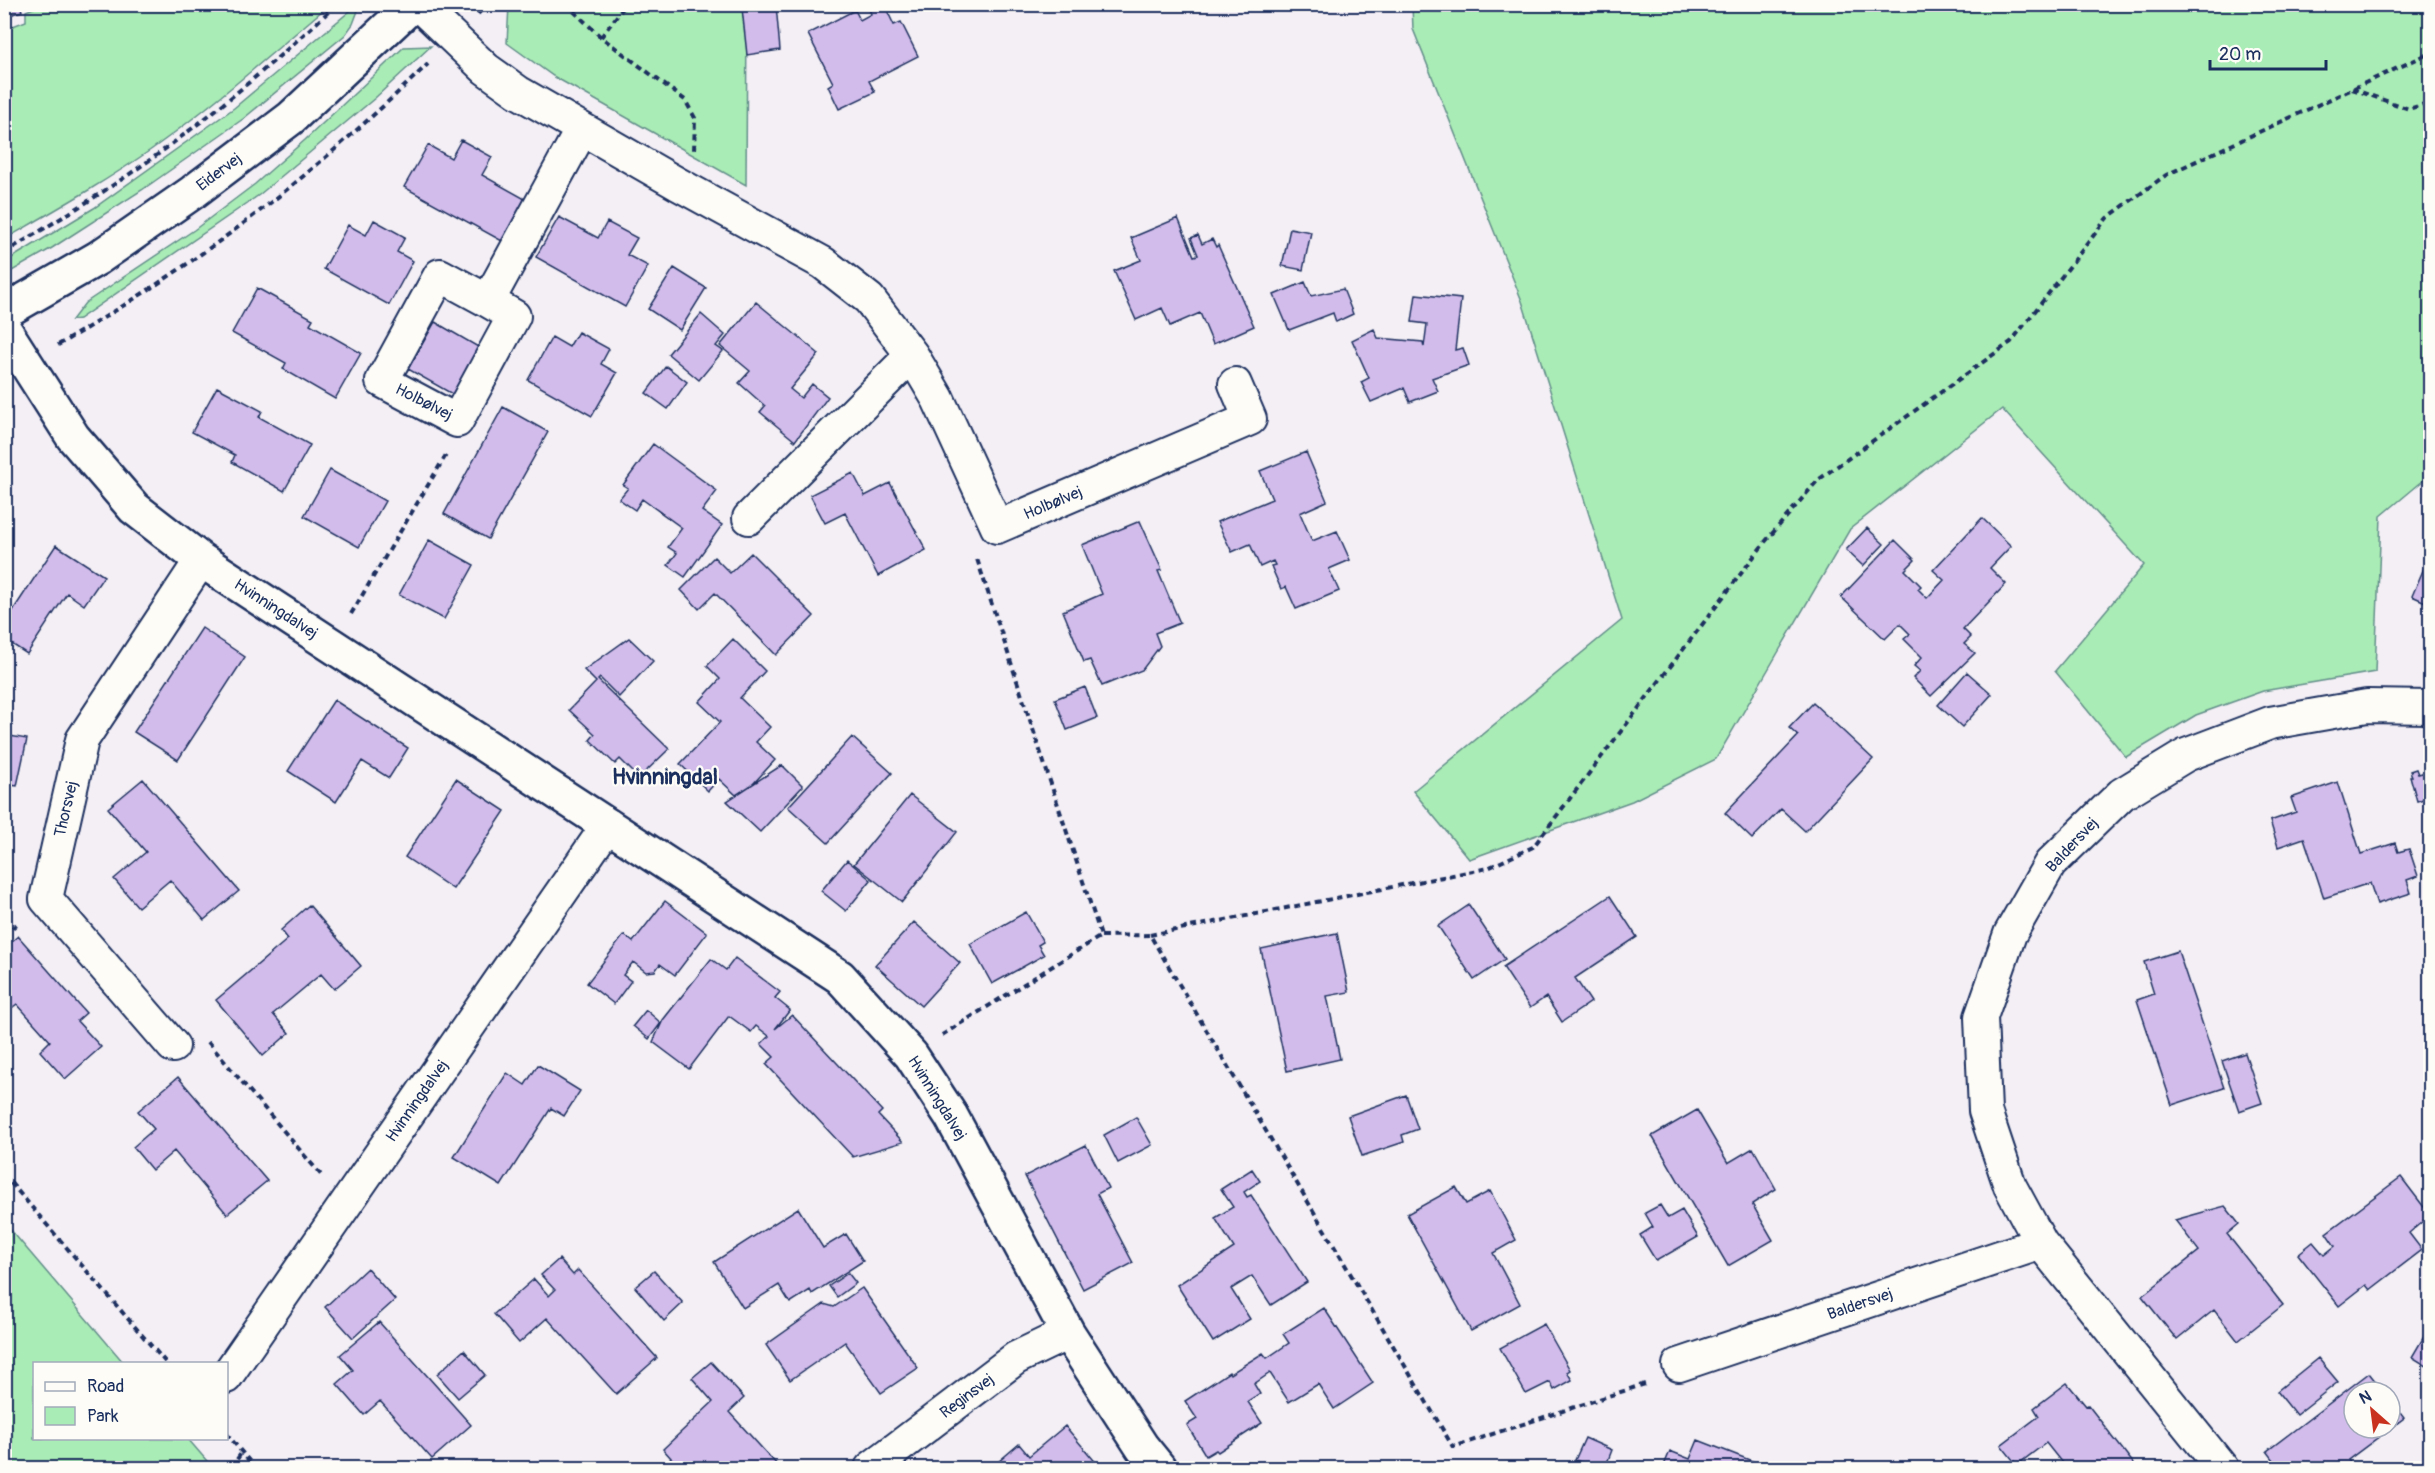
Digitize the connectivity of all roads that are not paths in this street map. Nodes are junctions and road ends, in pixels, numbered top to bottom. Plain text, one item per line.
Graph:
1 (413, 4) edge
2 (418, 4) edge
3 (582, 129) junction
4 (488, 301) junction
5 (4, 312) edge
6 (4, 328) edge
7 (912, 355) junction
8 (1235, 384) dead end
9 (750, 518) dead end
10 (201, 560) junction
11 (2430, 707) edge
12 (608, 825) junction
13 (174, 1046) road end
14 (2041, 1243) junction
15 (1068, 1333) junction
16 (1679, 1365) road end
17 (228, 1374) edge
18 (871, 1468) edge
19 (1159, 1468) edge
20 (2222, 1468) edge

1 - 5 street, Eidervej
2 - 3 street
3 - 4 street
3 - 7 street
4 - 4 street, Holbølvej
6 - 10 street, Hvinningdalvej
7 - 8 street, Holbølvej
7 - 9 street
10 - 12 street, Hvinningdalvej
10 - 13 street, Thorsvej
11 - 14 street, Baldersvej
12 - 15 street, Hvinningdalvej
12 - 17 street, Hvinningdalvej
14 - 16 street, Baldersvej
14 - 20 street, Baldersvej
15 - 18 street, Reginsvej
15 - 19 street, Hvinningdalvej

